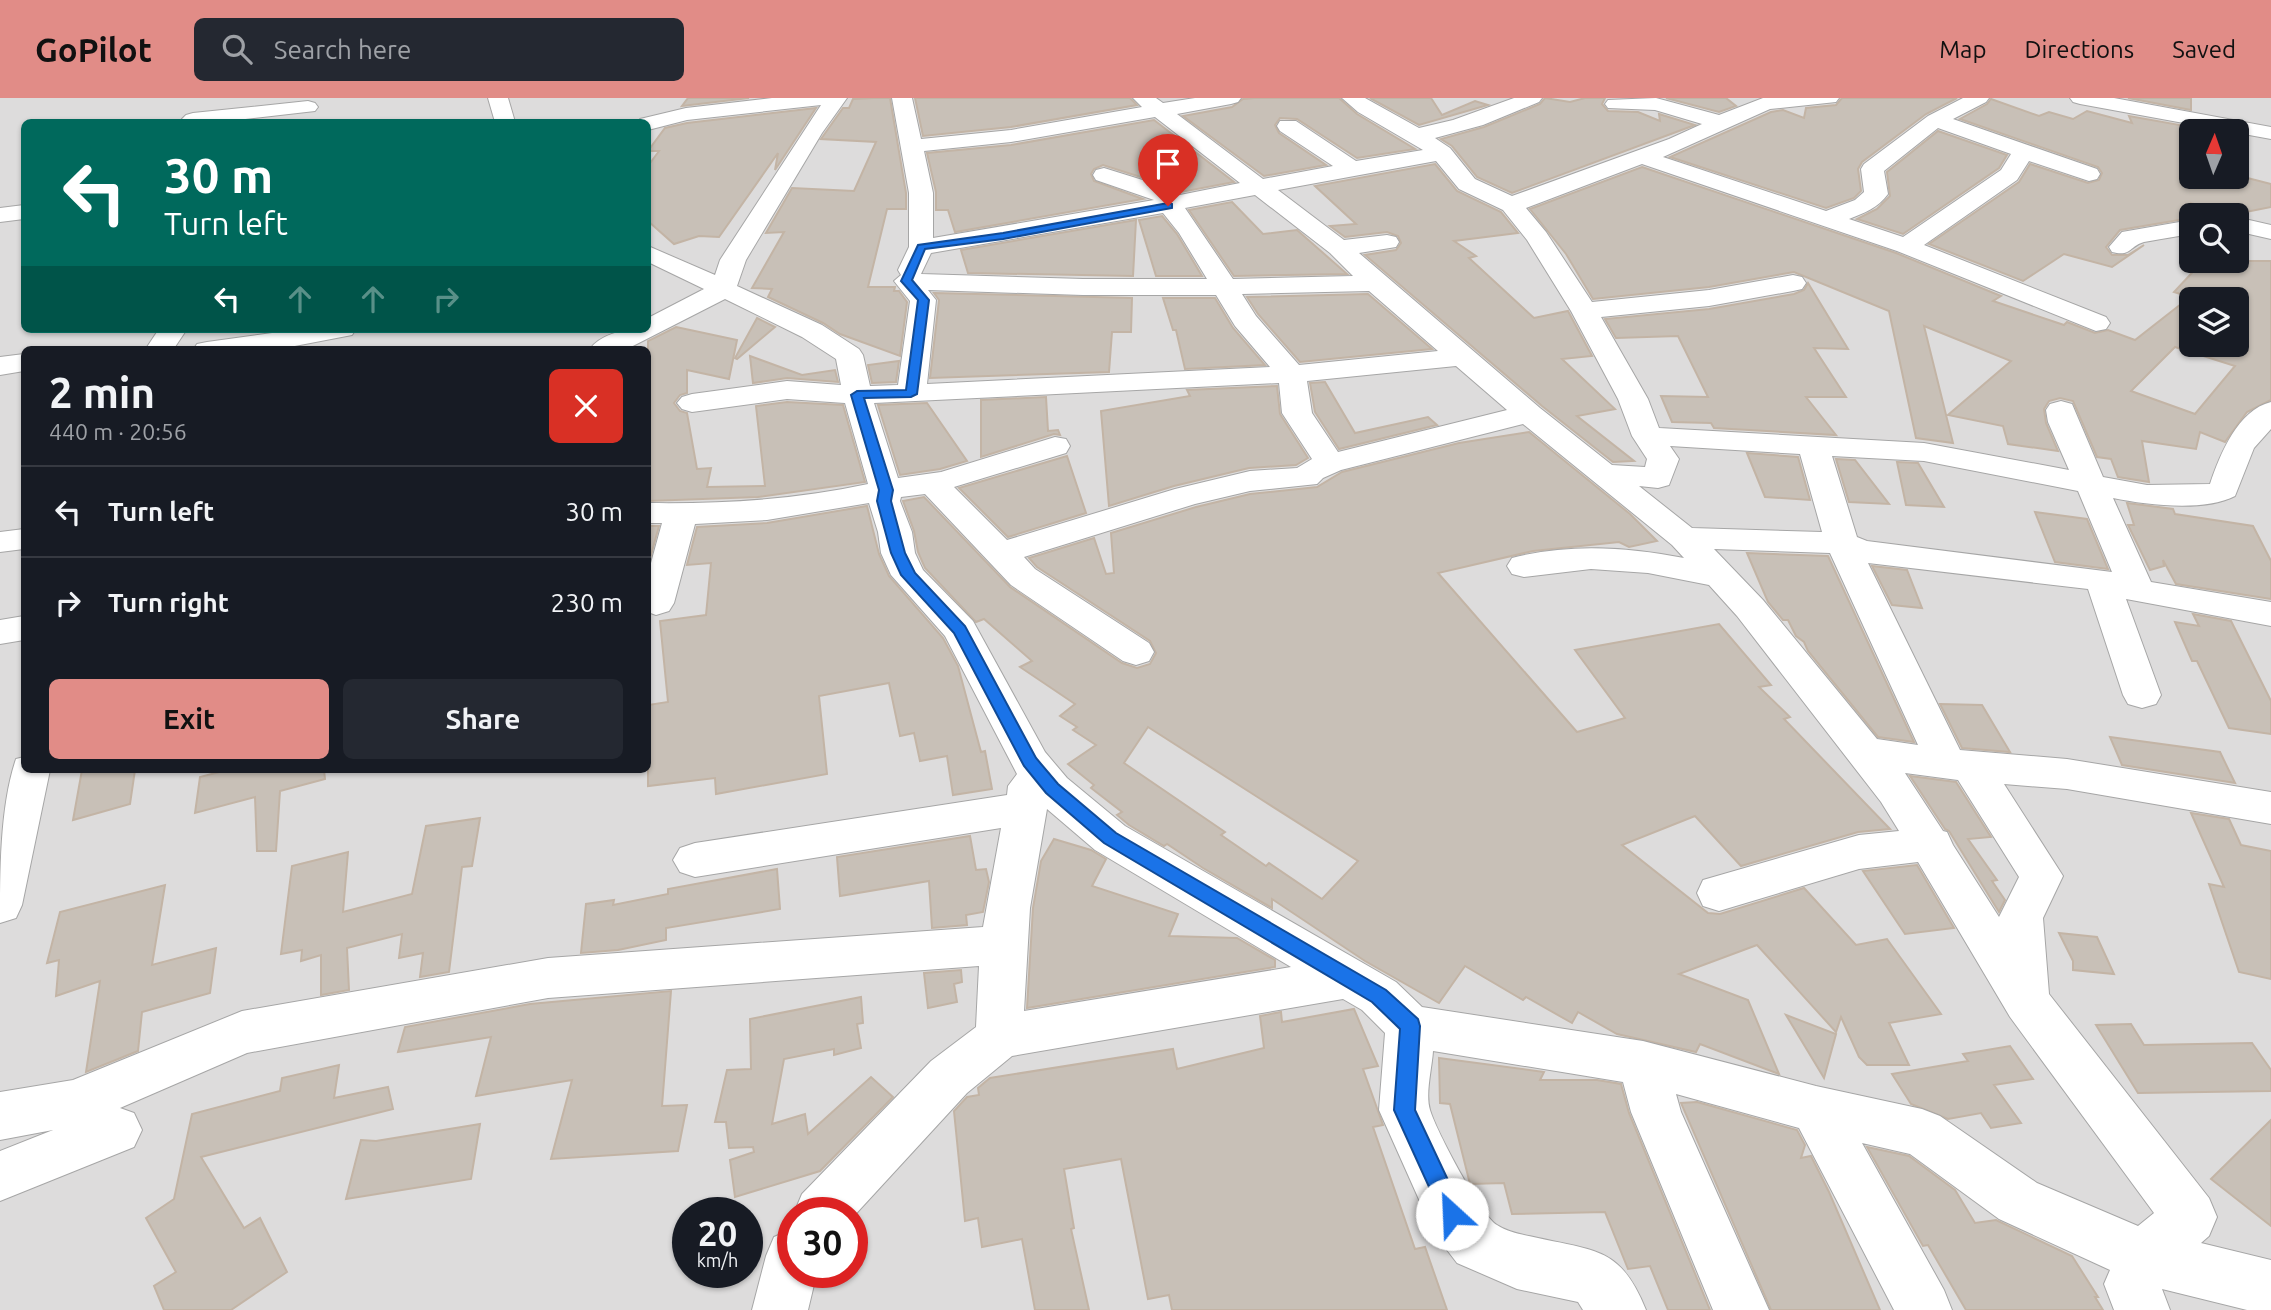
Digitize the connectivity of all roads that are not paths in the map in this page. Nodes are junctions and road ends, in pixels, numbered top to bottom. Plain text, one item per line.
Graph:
1 (498, 98) edge
2 (827, 98) edge
3 (836, 98) edge
4 (902, 98) edge
5 (1231, 98) edge
6 (1352, 98) edge
7 (1829, 98) edge
8 (1979, 98) edge
9 (2080, 98) edge
10 (1525, 101) edge
11 (1455, 103) dead end
12 (1152, 104) edge
13 (1615, 104) dead end
14 (2165, 106) edge
15 (1491, 108) edge
16 (305, 109) edge
17 (193, 119) dead end
18 (504, 119) edge
19 (2187, 119) edge
20 (1936, 120) junction
21 (1717, 122) junction
22 (655, 124) edge
23 (1288, 126) dead end
24 (750, 128) dead end
25 (787, 130) dead end
26 (2249, 131) edge
27 (812, 132) junction
28 (2271, 133) edge
29 (1416, 135) junction
30 (912, 146) junction
31 (2024, 151) junction
32 (1442, 153) junction
33 (1639, 156) junction
34 (1351, 168) junction
35 (2089, 174) dead end
36 (1104, 175) dead end
37 (1258, 186) junction
38 (1511, 205) junction
39 (1168, 206) junction
40 (21, 212) edge
41 (0, 215) edge
42 (1827, 219) junction
43 (2249, 227) edge
44 (2179, 230) edge
45 (2271, 232) edge
46 (1387, 242) dead end
47 (1906, 246) junction
48 (921, 247) junction
49 (2121, 247) dead end
50 (1339, 248) junction
51 (651, 259) edge
52 (906, 281) junction
53 (1376, 283) junction
54 (1793, 283) dead end
55 (1225, 288) junction
56 (723, 290) junction
57 (1709, 298) junction
58 (1584, 311) junction
59 (1726, 323) dead end
60 (2096, 323) dead end
61 (651, 326) edge
62 (330, 333) edge
63 (636, 333) edge
64 (295, 345) edge
65 (277, 346) edge
66 (611, 346) edge
67 (1462, 357) junction
68 (21, 363) edge
69 (0, 366) edge
70 (1293, 374) junction
71 (911, 394) junction
72 (857, 395) junction
73 (692, 403) dead end
74 (2061, 410) dead end
75 (2271, 411) edge
76 (1529, 414) junction
77 (1647, 436) junction
78 (1055, 446) dead end
79 (1814, 448) junction
80 (1330, 463) junction
81 (1607, 474) junction
82 (933, 484) junction
83 (2091, 485) junction
84 (886, 490) junction
85 (664, 514) edge
86 (1684, 538) junction
87 (21, 539) edge
88 (0, 542) edge
89 (1842, 542) junction
90 (999, 555) junction
91 (1524, 566) dead end
92 (1718, 576) junction
93 (2102, 580) junction
94 (2138, 591) junction
95 (656, 603) dead end
96 (2271, 614) edge
97 (21, 628) edge
98 (0, 632) edge
99 (1136, 652) dead end
100 (2142, 695) dead end
101 (1863, 751) junction
102 (1030, 762) junction
103 (1958, 764) junction
104 (29, 773) edge
105 (1027, 808) junction
106 (2271, 809) edge
107 (1931, 844) junction
108 (695, 860) dead end
109 (1720, 893) dead end
110 (0, 905) edge
111 (1002, 945) junction
112 (1348, 978) junction
113 (2027, 1002) junction
114 (1410, 1026) junction
115 (1000, 1037) junction
116 (1643, 1063) junction
117 (1816, 1110) junction
118 (0, 1116) edge
119 (116, 1130) dead end
120 (0, 1176) edge
121 (836, 1197) edge
122 (2144, 1257) junction
123 (785, 1288) edge
124 (2271, 1288) edge
125 (780, 1310) edge
126 (1618, 1310) edge
127 (1741, 1310) edge
128 (1924, 1310) edge
129 (2142, 1310) edge

1 - 18 street
2 - 22 street
3 - 27 street
4 - 30 street
5 - 12 street
6 - 29 street
7 - 21 street
8 - 20 street
9 - 14 street
10 - 15 street
11 - 15 street
12 - 30 street
12 - 37 street
13 - 21 street
14 - 19 street
15 - 29 street
16 - 17 street
20 - 31 street
20 - 42 street
21 - 33 street
22 - 24 street
23 - 34 street
25 - 27 street
26 - 28 street
27 - 56 street
29 - 32 street
30 - 48 street
31 - 35 street
31 - 47 street
32 - 34 street
32 - 38 street
33 - 38 street
33 - 42 street
34 - 37 street
36 - 39 street
37 - 39 street
37 - 50 street
38 - 58 street
39 - 48 street
39 - 55 street
40 - 41 street
42 - 47 street
43 - 45 street
44 - 49 street
46 - 50 street
47 - 60 street
48 - 52 street
50 - 53 street
51 - 56 street
52 - 55 street
52 - 71 street
53 - 55 street
53 - 67 street
54 - 57 street
55 - 70 street
56 - 61 street
56 - 72 street
57 - 58 street
57 - 59 street
58 - 77 street
62 - 64 street
63 - 66 street
64 - 65 street
67 - 70 street
67 - 76 street
68 - 69 street
70 - 71 street
70 - 80 street
71 - 72 street
72 - 73 street
72 - 84 street
74 - 83 street
75 - 83 street
76 - 80 street
76 - 81 street
77 - 79 street
77 - 81 street
78 - 82 street
79 - 83 street
79 - 89 street
80 - 90 street
81 - 86 street
82 - 84 street
82 - 90 street
83 - 94 street
84 - 85 street
84 - 102 street
85 - 95 street
86 - 89 street
86 - 92 street
87 - 88 street
89 - 93 street
89 - 103 street
90 - 99 street
91 - 92 street
92 - 101 street
93 - 94 street
93 - 100 street
94 - 96 street
97 - 98 street
101 - 103 street
101 - 107 street
102 - 105 street
102 - 112 street
103 - 106 street
103 - 113 street
104 - 110 street
105 - 108 street
105 - 111 street
107 - 109 street
107 - 113 street
111 - 115 street
111 - 118 street
112 - 114 street
112 - 115 street
113 - 122 street
114 - 116 street
114 - 126 street
115 - 121 street
116 - 117 street
116 - 127 street
117 - 122 street
117 - 128 street
119 - 120 street
122 - 124 street
122 - 129 street
123 - 125 street

